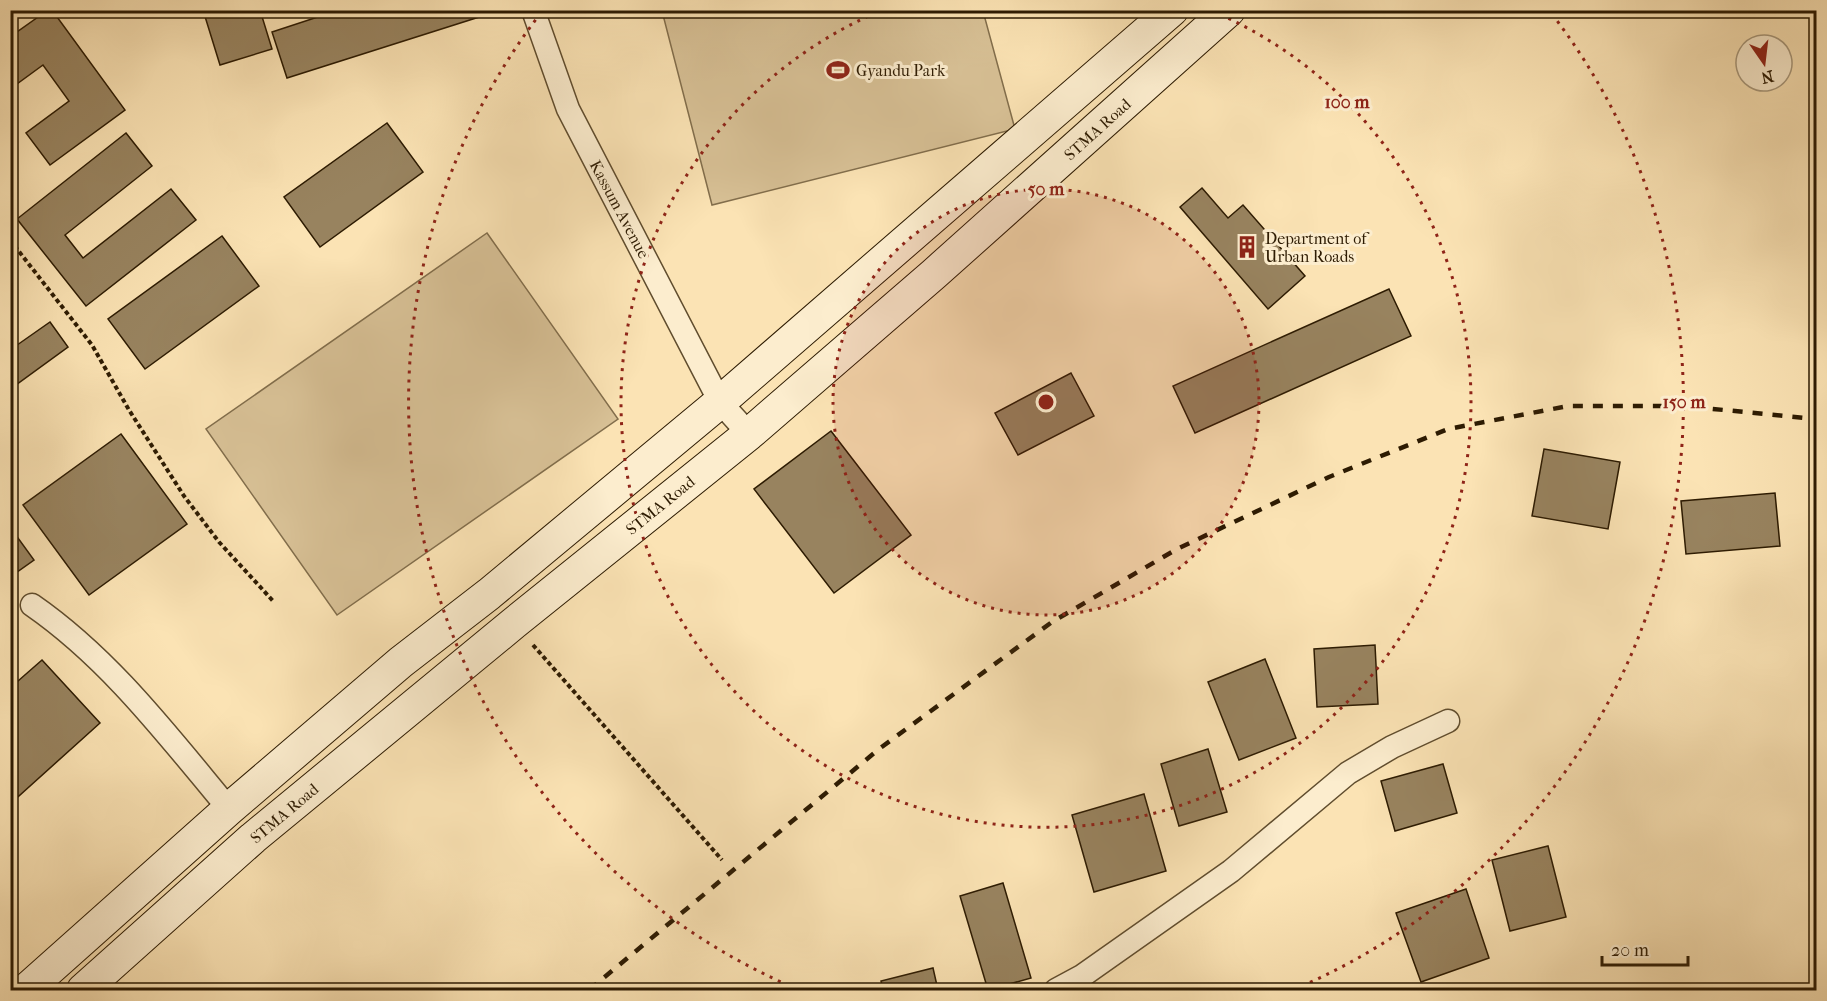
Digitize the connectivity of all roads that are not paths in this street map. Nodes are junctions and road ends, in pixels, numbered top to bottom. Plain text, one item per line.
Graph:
1 (533, 10) edge
2 (1172, 10) edge
3 (1229, 10) edge
4 (720, 402) junction
5 (749, 434) junction
6 (32, 605) dead end
7 (1448, 721) dead end
8 (229, 809) junction
9 (26, 990) edge
10 (83, 990) edge
11 (1056, 990) edge

1 - 4 street, Kassum Avenue
2 - 4 main road
3 - 5 main road, STMA Road
4 - 5 street, Kassum Avenue
4 - 8 main road
5 - 10 main road, STMA Road
6 - 8 street
7 - 11 street
8 - 9 main road

